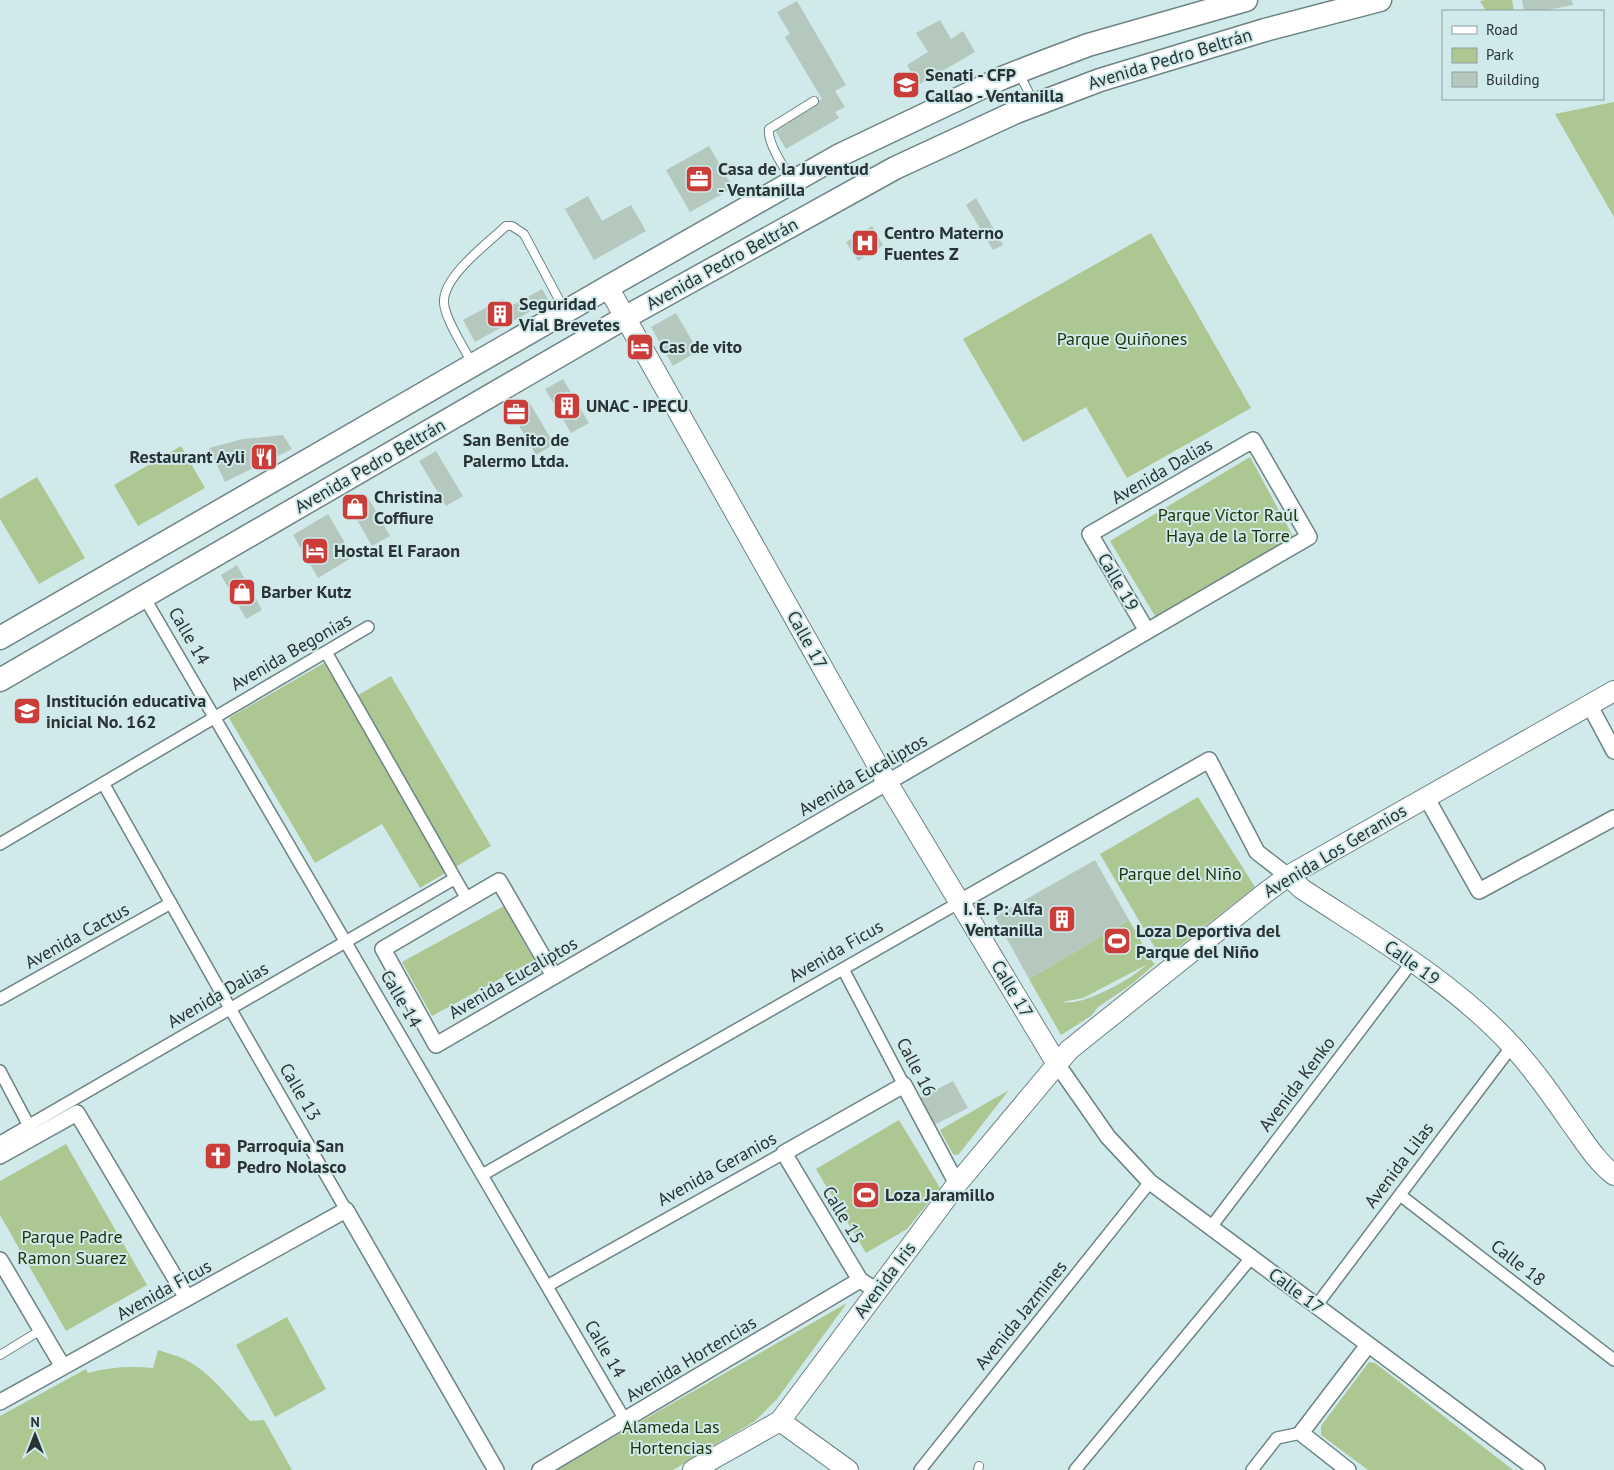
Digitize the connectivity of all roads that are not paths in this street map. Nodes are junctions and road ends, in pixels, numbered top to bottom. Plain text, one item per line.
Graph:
1 (1246, 0) edge
2 (1380, 0) edge
3 (1018, 71) junction
4 (814, 101) dead end
5 (1035, 105) junction
6 (793, 182) junction
7 (608, 287) junction
8 (566, 311) junction
9 (626, 317) junction
10 (473, 365) junction
11 (1090, 534) joint
12 (1309, 537) joint
13 (144, 597) junction
14 (368, 628) dead end
15 (1146, 631) junction
16 (0, 638) edge
17 (326, 652) junction
18 (0, 680) edge
19 (1614, 692) edge
20 (1590, 706) junction
21 (215, 718) junction
22 (1614, 751) edge
23 (1209, 760) joint
24 (887, 782) junction
25 (103, 783) junction
26 (1426, 797) junction
27 (1614, 818) edge
28 (0, 844) edge
29 (1288, 876) junction
30 (454, 879) junction
31 (468, 900) junction
32 (960, 902) junction
33 (171, 903) junction
34 (346, 942) junction
35 (1412, 962) junction
36 (843, 969) junction
37 (554, 976) junction
38 (0, 999) edge
39 (231, 1010) junction
40 (436, 1045) joint
41 (1512, 1046) junction
42 (1057, 1064) junction
43 (0, 1071) edge
44 (904, 1085) junction
45 (29, 1126) junction
46 (0, 1142) edge
47 (784, 1153) junction
48 (0, 1156) edge
49 (482, 1175) junction
50 (1614, 1175) edge
51 (1150, 1182) junction
52 (957, 1184) junction
53 (1400, 1194) junction
54 (346, 1210) junction
55 (1210, 1228) junction
56 (1252, 1258) junction
57 (0, 1260) edge
58 (869, 1285) junction
59 (547, 1286) junction
60 (187, 1298) junction
61 (1316, 1306) junction
62 (41, 1330) junction
63 (1368, 1345) junction
64 (0, 1355) edge
65 (1614, 1360) edge
66 (63, 1368) junction
67 (2, 1398) edge
68 (625, 1420) junction
69 (780, 1421) junction
70 (1301, 1433) junction
71 (496, 1470) edge
72 (540, 1470) edge
73 (693, 1470) edge
74 (848, 1470) edge
75 (920, 1470) edge
76 (1075, 1470) edge
77 (1252, 1470) edge
78 (1348, 1470) edge
79 (1537, 1470) edge

1 - 3 main road, Avenida Pedro Beltrán
2 - 5 main road, Avenida Pedro Beltrán
3 - 5 lane
3 - 6 main road, Avenida Pedro Beltrán
4 - 6 lane
5 - 9 main road, Avenida Pedro Beltrán
6 - 7 main road, Avenida Pedro Beltrán
7 - 8 main road, Avenida Pedro Beltrán
7 - 9 street, Calle 17
8 - 10 main road, Avenida Pedro Beltrán
8 - 10 lane
9 - 13 main road, Avenida Pedro Beltrán
9 - 24 street, Calle 17
10 - 16 main road, Avenida Pedro Beltrán
11 - 12 street, Avenida Dalias
11 - 15 street, Calle 19
12 - 15 street, Avenida Eucaliptos
13 - 18 main road, Avenida Pedro Beltrán
13 - 21 street, Calle 14
14 - 17 street, Avenida Begonias
15 - 24 street, Avenida Eucaliptos
17 - 21 street, Avenida Begonias
17 - 30 street
19 - 20 street, Avenida Los Geranios
20 - 22 street
20 - 26 street, Avenida Los Geranios
21 - 25 street, Avenida Begonias
21 - 34 street, Calle 14
23 - 29 street, Calle 19
23 - 32 street, Avenida Ficus
24 - 32 street, Calle 17
24 - 37 street, Avenida Eucaliptos
25 - 28 street, Avenida Begonias
25 - 33 street, Calle 13
26 - 27 street
26 - 29 street, Avenida Los Geranios
29 - 35 street, Calle 19
29 - 42 street, Avenida Los Geranios
30 - 31 street
30 - 34 street, Avenida Dalias
31 - 37 street
31 - 40 street, Calle 14
32 - 36 street, Avenida Ficus
32 - 42 street, Calle 17
33 - 38 street, Avenida Cactus
33 - 39 street, Calle 13
34 - 39 street, Avenida Dalias
34 - 49 street, Calle 14
35 - 41 street, Calle 19
35 - 55 street, Avenida Kenko
36 - 44 street, Calle 16
36 - 49 street, Avenida Ficus
37 - 40 street, Avenida Eucaliptos
39 - 45 street, Avenida Dalias
39 - 54 street, Calle 13
41 - 50 street, Calle 19
41 - 53 street, Avenida Lilas
42 - 51 street, Calle 17
42 - 52 street, Avenida Iris
43 - 45 street
44 - 47 street, Avenida Geranios
44 - 52 street, Calle 16
45 - 46 street, Avenida Dalias
47 - 58 street, Calle 15
47 - 59 street, Avenida Geranios
48 - 60 street
49 - 59 street, Calle 14
51 - 55 street, Calle 17
51 - 75 street, Avenida Jazmines
52 - 58 street, Avenida Iris
53 - 61 street, Avenida Lilas
53 - 65 street, Calle 18
54 - 60 street, Avenida Ficus
54 - 71 street, Calle 13
55 - 56 street, Calle 17
56 - 61 street, Calle 17
56 - 76 street
57 - 62 street
58 - 68 street, Avenida Hortencias
58 - 69 street, Avenida Iris
59 - 68 street, Calle 14
60 - 66 street, Avenida Ficus
61 - 63 street, Calle 17
62 - 64 lane
62 - 66 street
63 - 70 street
63 - 79 street, Calle 17
66 - 67 street, Avenida Ficus
68 - 72 street, Avenida Hortencias
69 - 73 street, Avenida Iris
69 - 74 street
70 - 77 street
70 - 78 street

